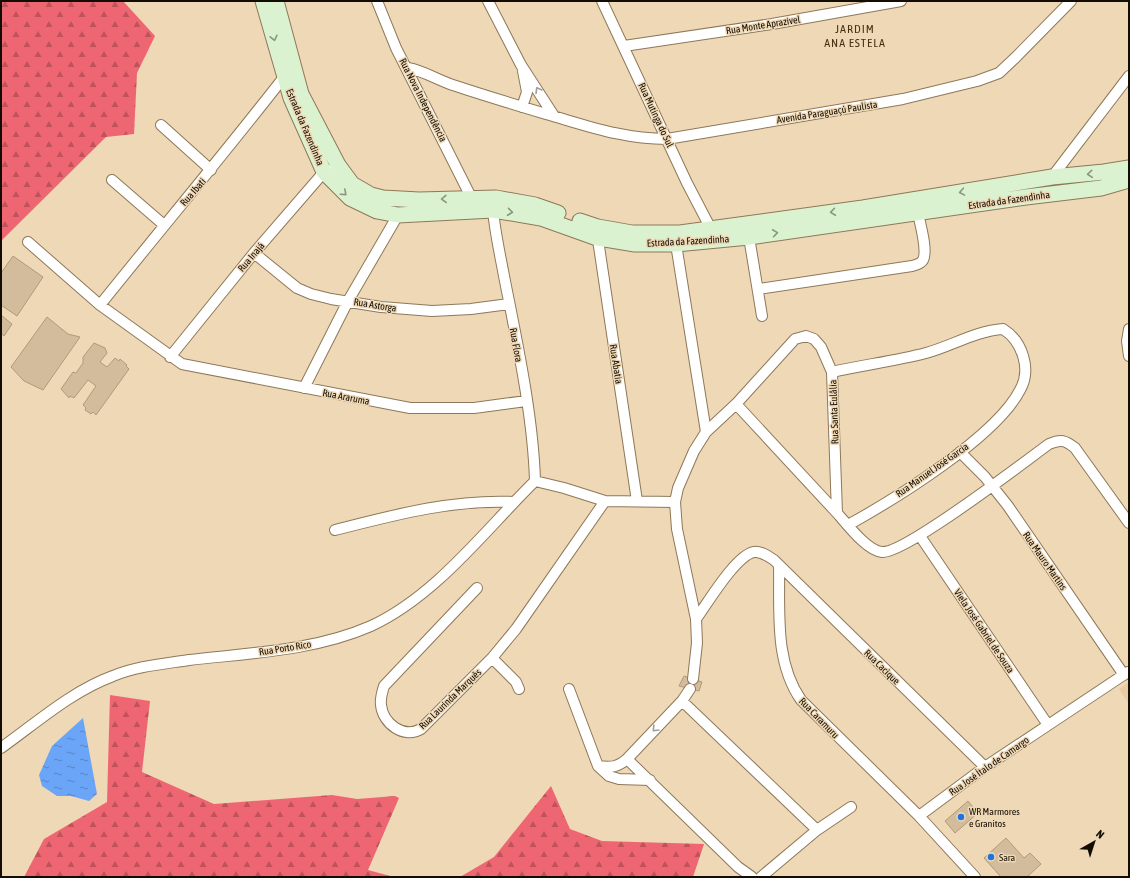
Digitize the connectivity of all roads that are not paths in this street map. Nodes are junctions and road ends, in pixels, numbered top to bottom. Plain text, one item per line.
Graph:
1 (263, 1) edge
2 (276, 1) edge
3 (377, 1) edge
4 (488, 1) edge
5 (602, 1) edge
6 (901, 1) edge
7 (1071, 1) edge
8 (624, 46) junction
9 (521, 65) junction
10 (408, 68) junction
11 (1129, 76) edge
12 (284, 77) junction
13 (433, 77) junction
14 (417, 87) junction
15 (522, 107) junction
16 (550, 115) junction
17 (161, 124) dead end
18 (667, 139) junction
19 (338, 165) junction
20 (1129, 168) edge
21 (211, 170) junction
22 (324, 172) junction
23 (1052, 177) junction
24 (112, 180) dead end
25 (1129, 180) edge
26 (475, 204) junction
27 (493, 210) junction
28 (918, 213) junction
29 (398, 215) junction
30 (164, 225) junction
31 (711, 229) junction
32 (598, 232) junction
33 (749, 237) junction
34 (28, 242) dead end
35 (676, 244) junction
36 (254, 253) junction
37 (759, 289) junction
38 (348, 301) junction
39 (509, 304) junction
40 (100, 305) junction
41 (762, 316) dead end
42 (1129, 329) edge
43 (1129, 356) edge
44 (170, 357) junction
45 (832, 372) junction
46 (304, 388) junction
47 (526, 401) junction
48 (736, 404) junction
49 (706, 432) junction
50 (960, 452) junction
51 (535, 481) junction
52 (992, 485) junction
53 (605, 501) junction
54 (637, 501) junction
55 (514, 502) junction
56 (675, 502) junction
57 (837, 513) junction
58 (1129, 523) edge
59 (848, 524) junction
60 (335, 530) dead end
61 (920, 536) junction
62 (779, 565) junction
63 (476, 588) dead end
64 (696, 619) junction
65 (492, 658) junction
66 (1126, 673) edge
67 (519, 689) dead end
68 (569, 689) dead end
69 (682, 701) junction
70 (1048, 725) junction
71 (1, 748) edge
72 (628, 759) junction
73 (598, 766) junction
74 (985, 767) junction
75 (650, 780) junction
76 (851, 807) dead end
77 (919, 816) junction
78 (817, 830) junction
79 (752, 877) edge
80 (761, 877) edge
81 (975, 877) edge

1 -> 12 main road, Estrada da Fazendinha
2 - 19 main road, Estrada da Fazendinha
3 - 10 street, Rua Nova Independência
4 - 9 street
5 - 8 street, Rua Mutinga do Sul
6 - 8 street, Rua Monte Aprazivel
7 - 18 street, Avenida Paraguaçú Paulista
8 - 18 street, Rua Mutinga do Sul
9 - 15 street
16 -> 9 street
10 - 13 street, Avenida Paraguaçú Paulista
10 - 14 street, Rua Nova Independência
11 - 23 street
12 - 21 street, Rua Ibati
12 - 22 main road, Estrada da Fazendinha
13 - 14 street
13 - 15 street, Avenida Paraguaçú Paulista
14 - 26 street, Rua Nova Independência
15 - 16 street, Avenida Paraguaçú Paulista
16 - 18 street, Avenida Paraguaçú Paulista
17 - 21 street
18 - 31 street, Rua Mutinga do Sul
19 - 22 street, Rua Inajá
26 -> 19 main road, Estrada da Fazendinha
20 -> 23 main road, Estrada da Fazendinha
21 - 30 street, Rua Ibati
22 -> 29 main road, Estrada da Fazendinha
22 - 36 street, Rua Inajá
23 -> 31 main road, Estrada da Fazendinha
24 - 30 street
25 - 28 main road, Estrada da Fazendinha
26 - 27 main road, Estrada da Fazendinha
26 - 29 main road, Estrada da Fazendinha
26 - 32 main road, Estrada da Fazendinha
27 -> 32 main road, Estrada da Fazendinha
27 - 39 street, Rua Flora
33 -> 28 main road, Estrada da Fazendinha
28 - 37 street
29 - 38 street
30 - 40 street, Rua Ibati
31 - 32 main road, Estrada da Fazendinha
32 - 35 main road, Estrada da Fazendinha
32 - 54 street, Rua Abatia
33 - 35 main road, Estrada da Fazendinha
33 - 37 street
34 - 40 street, Rua Araruma
35 - 49 street
36 - 38 street, Rua Astorga
36 - 44 street, Rua Inajá
37 - 41 street
38 - 39 street, Rua Astorga
38 - 46 street
39 - 47 street, Rua Flora
40 - 44 street, Rua Araruma
42 - 43 street
44 - 46 street, Rua Araruma
45 - 48 street, Rua Santa Eulâlia
45 - 50 street, Rua Manuel José Garcia
45 - 57 street, Rua Santa Eulâlia
46 - 47 street, Rua Araruma
47 - 51 street, Rua Flora
48 - 49 street, Rua Santa Eulâlia
48 - 57 street
49 - 56 street, Rua Santa Eulâlia
50 - 52 street, Rua Mauro Martins
50 - 59 street, Rua Manuel José Garcia
51 - 53 street
51 - 55 street, Rua Porto Rico
52 - 58 street
52 - 61 street
52 - 66 street, Rua Mauro Martins
53 - 54 street
53 - 65 street, Rua Laurinda Marquês
54 - 56 street
55 - 60 street
55 - 71 street, Rua Porto Rico
56 - 64 street, Rua Santa Eulâlia
57 - 59 street
59 - 61 street
61 - 70 street, Viela José Gabriel de Souza
62 - 64 street, Rua Cacique
62 - 74 street, Rua Cacique
62 - 77 street, Rua Caramuru
63 - 65 street, Rua Laurinda Marquês
64 - 69 street, Rua Santa Eulâlia
65 - 67 street
66 - 70 street, Rua José Ítalo de Camargo
68 - 73 street
69 -> 72 street
69 - 78 street
70 - 74 street, Rua José Ítalo de Camargo
72 - 73 street
72 - 75 street
73 - 75 street
74 - 77 street, Rua José Ítalo de Camargo
75 - 79 street
76 - 78 street
77 - 81 street
78 - 80 street

